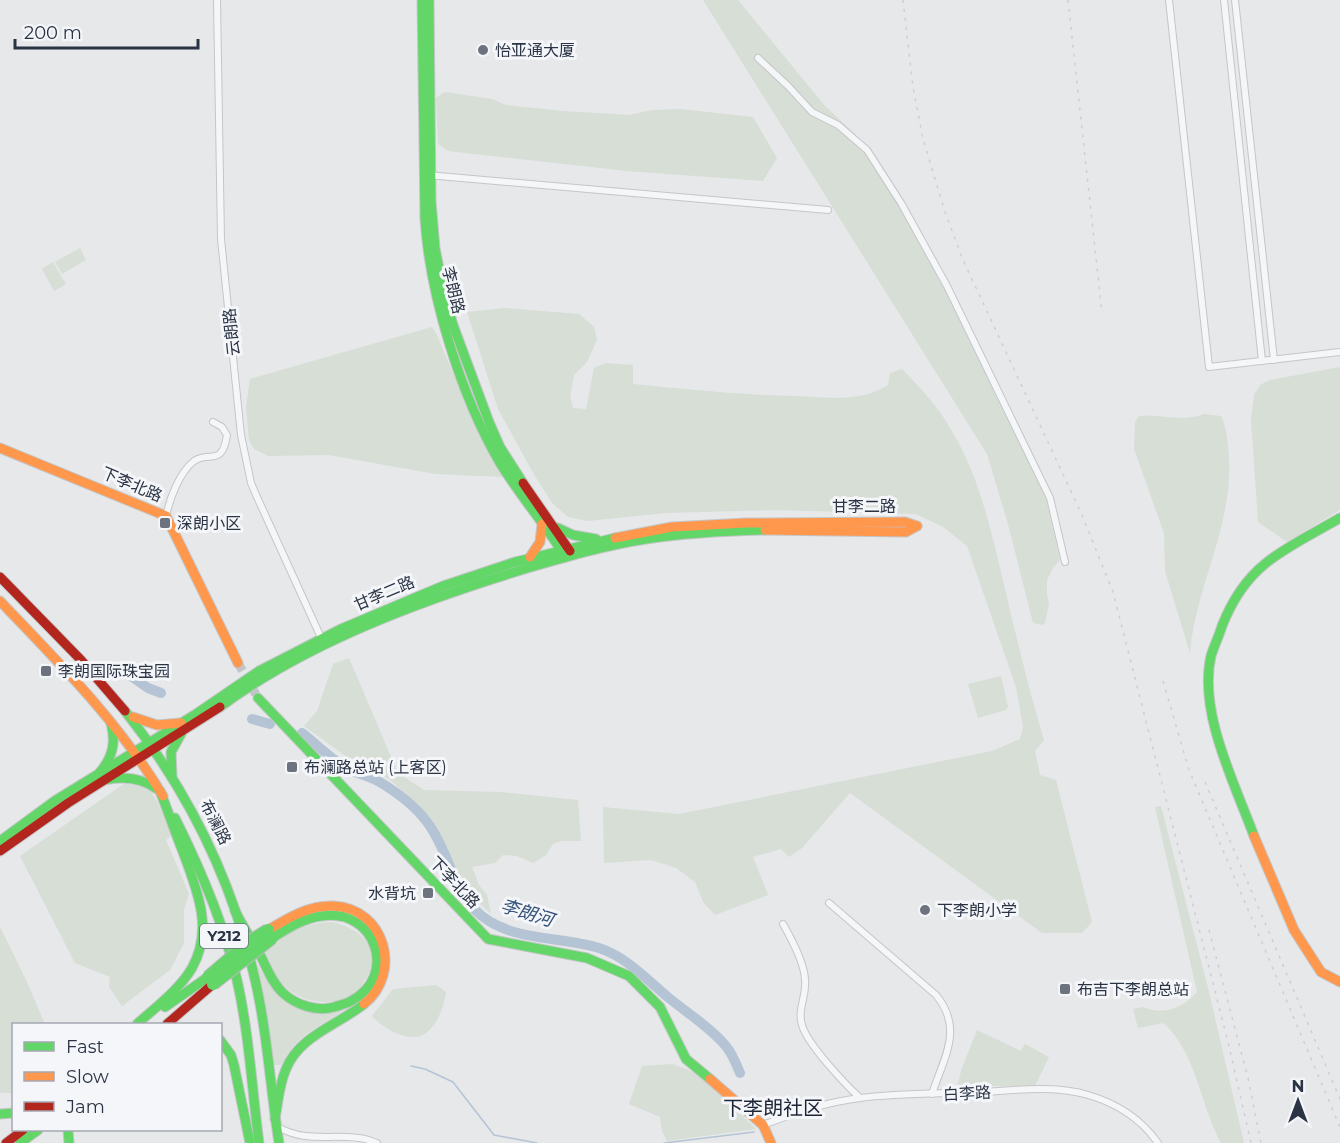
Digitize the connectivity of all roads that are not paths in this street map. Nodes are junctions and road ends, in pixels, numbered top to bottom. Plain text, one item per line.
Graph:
1 (217, 0) edge
2 (422, 0) edge
3 (429, 0) edge
4 (1169, 0) edge
5 (1224, 0) edge
6 (1235, 0) edge
7 (758, 58) dead end
8 (427, 175) junction
9 (828, 210) dead end
10 (1340, 352) edge
11 (1274, 360) junction
12 (1262, 361) junction
13 (213, 422) dead end
14 (0, 448) edge
15 (166, 516) junction
16 (1340, 518) edge
17 (540, 519) junction
18 (552, 524) junction
19 (607, 539) junction
20 (567, 553) junction
21 (528, 559) junction
22 (1065, 562) dead end
23 (0, 577) edge
24 (0, 601) edge
25 (323, 643) junction
26 (238, 663) tunnel mouth
27 (258, 698) tunnel mouth
28 (126, 712) junction
29 (108, 717) junction
30 (182, 728) junction
31 (151, 746) junction
32 (137, 755) junction
33 (102, 776) junction
34 (174, 782) junction
35 (160, 791) junction
36 (0, 841) edge
37 (0, 851) edge
38 (829, 903) dead end
39 (235, 911) junction
40 (783, 924) dead end
41 (270, 934) junction
42 (211, 980) junction
43 (1340, 982) edge
44 (139, 1023) edge
45 (140, 1023) edge
46 (168, 1023) edge
47 (222, 1043) edge
48 (932, 1094) junction
49 (860, 1098) junction
50 (276, 1122) junction
51 (763, 1125) junction
52 (22, 1131) edge
53 (37, 1131) edge
54 (309, 1139) junction
55 (6, 1143) edge
56 (20, 1143) edge
57 (250, 1143) edge
58 (259, 1143) edge
59 (279, 1143) edge
60 (300, 1143) edge
61 (377, 1143) edge
62 (771, 1143) edge
63 (1158, 1143) edge

1 - 25 street, 云朗路
2 - 8 main road, 李朗路
3 - 8 main road, 李朗路
4 - 12 street
5 - 12 street
6 - 11 street
7 - 22 street
8 - 9 street
8 - 17 main road, 李朗路
8 - 18 main road, 李朗路
10 - 11 street
11 - 12 street
13 - 15 street
14 - 15 main road, 下李北路
15 - 26 main road, 下李北路
16 - 43 main road
17 - 20 main road, 李朗路
17 - 21 main road
18 - 19 main road
18 - 20 main road, 李朗路
19 - 20 main road, 甘李二路
19 - 20 main road, 甘李二路
20 - 21 main road, 甘李二路
20 - 25 main road, 甘李二路
21 - 25 main road, 甘李二路
23 - 28 main road, 布澜路 / Y212
24 - 29 main road, Y212
25 - 30 main road, 甘李二路
27 - 51 main road, 下李北路
28 - 30 main road
28 - 31 main road, 布澜路 / Y212
29 - 32 main road, Y212
29 - 33 main road
30 - 31 main road, 甘李二路
30 - 34 main road
31 - 32 main road, 甘李二路
31 - 34 main road, 布澜路 / Y212
32 - 33 main road, 甘李二路
32 - 35 main road, Y212
33 - 35 main road
33 - 36 main road, 甘李二路
33 - 37 main road, 甘李二路
34 - 39 main road, 布澜路 / Y212
35 - 44 main road
35 - 58 main road, Y212
38 - 48 street
39 - 41 main road
39 - 50 main road, 布澜路 / Y212
40 - 49 street
41 - 42 main road, bridge
41 - 50 main road
42 - 45 main road
42 - 46 main road
47 - 57 main road
48 - 49 street, 白李路
48 - 63 street, 白李路
49 - 51 street, 白李路
50 - 54 street
50 - 59 main road, 布澜路 / Y212
51 - 62 main road
52 - 55 main road
53 - 56 main road
54 - 60 street
54 - 61 street

